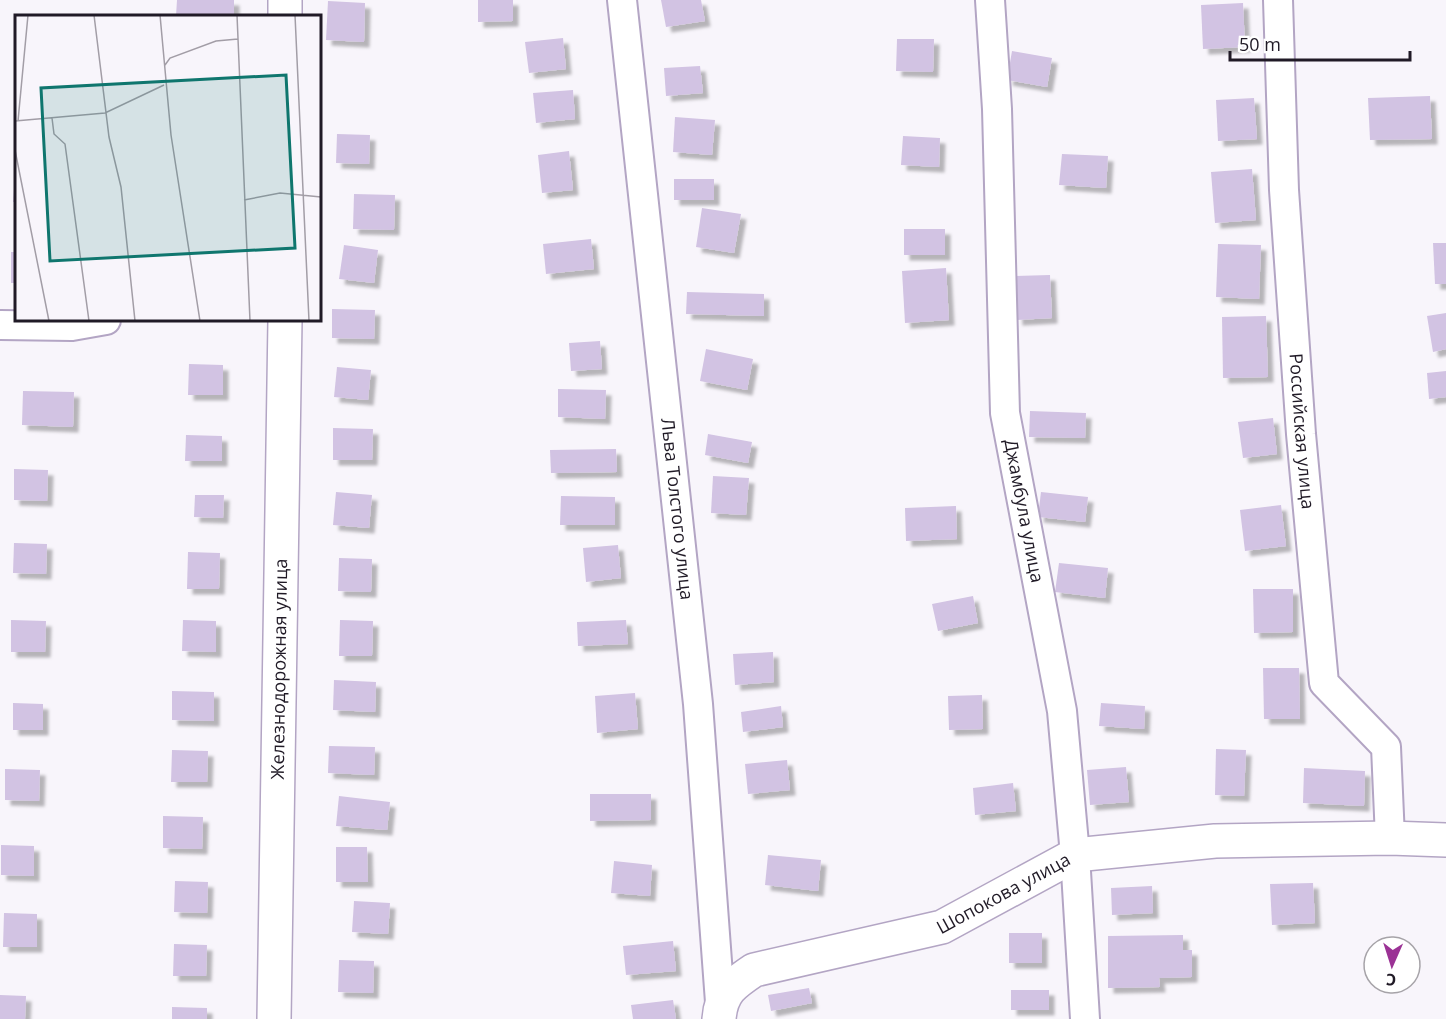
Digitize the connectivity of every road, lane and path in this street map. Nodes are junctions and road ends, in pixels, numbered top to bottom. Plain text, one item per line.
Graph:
1 (622, 0) edge
2 (990, 0) edge
3 (1278, 0) edge
4 (100, 321) edge
5 (285, 321) edge
6 (0, 325) edge
7 (1390, 837) junction
8 (1446, 840) edge
9 (1075, 855) junction
10 (720, 1011) edge
11 (274, 1019) edge
12 (1085, 1019) edge

1 - 10 street, Льва Толстого улица
2 - 9 street, Джамбула улица
3 - 7 street, Российская улица
4 - 6 street
5 - 11 street, Железнодорожная улица
7 - 8 street, Шопокова улица
7 - 9 street, Шопокова улица
9 - 10 street, Шопокова улица
9 - 12 street, Джамбула улица

